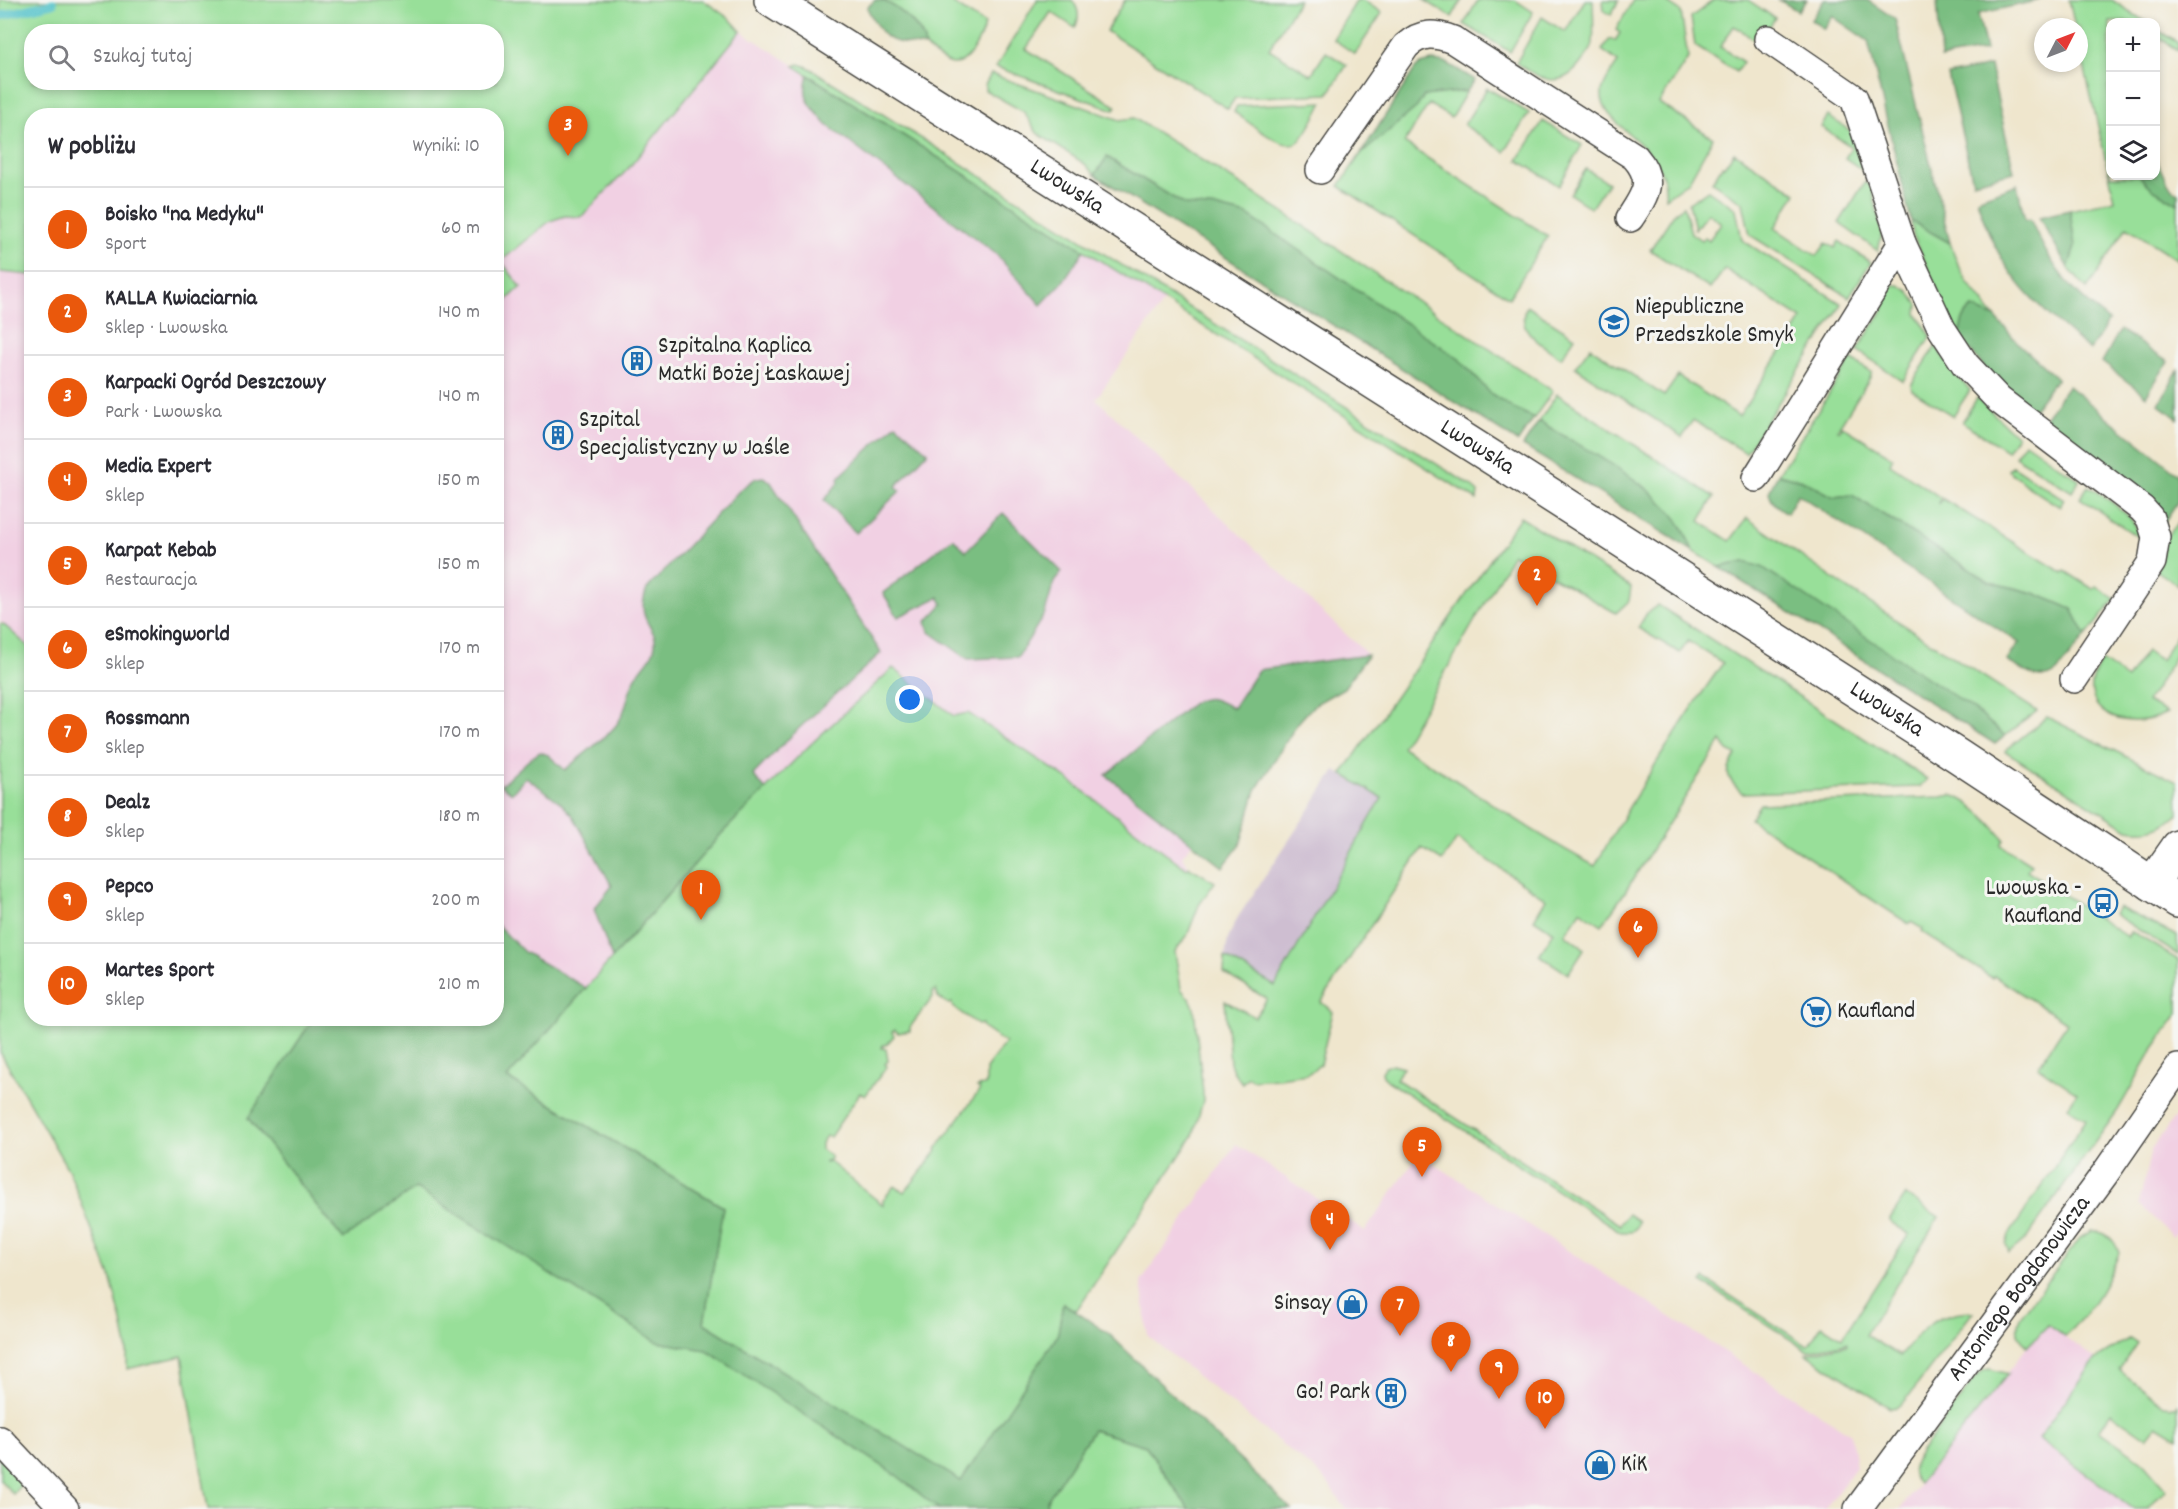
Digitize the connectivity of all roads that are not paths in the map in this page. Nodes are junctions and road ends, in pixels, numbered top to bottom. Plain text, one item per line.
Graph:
1 (771, 0) edge
2 (1768, 39) dead end
3 (1320, 170) dead end
4 (1630, 218) dead end
5 (1902, 243) junction
6 (1756, 478) dead end
7 (2074, 679) dead end
8 (2178, 847) edge
9 (2165, 893) edge
10 (2178, 1068) edge
11 (0, 1440) edge
12 (65, 1509) edge
13 (1858, 1509) edge

1 - 9 main road, Lwowska
2 - 5 street
3 - 4 street
5 - 6 street
5 - 7 street
8 - 9 main road
10 - 13 street, Antoniego Bogdanowicza
11 - 12 street

